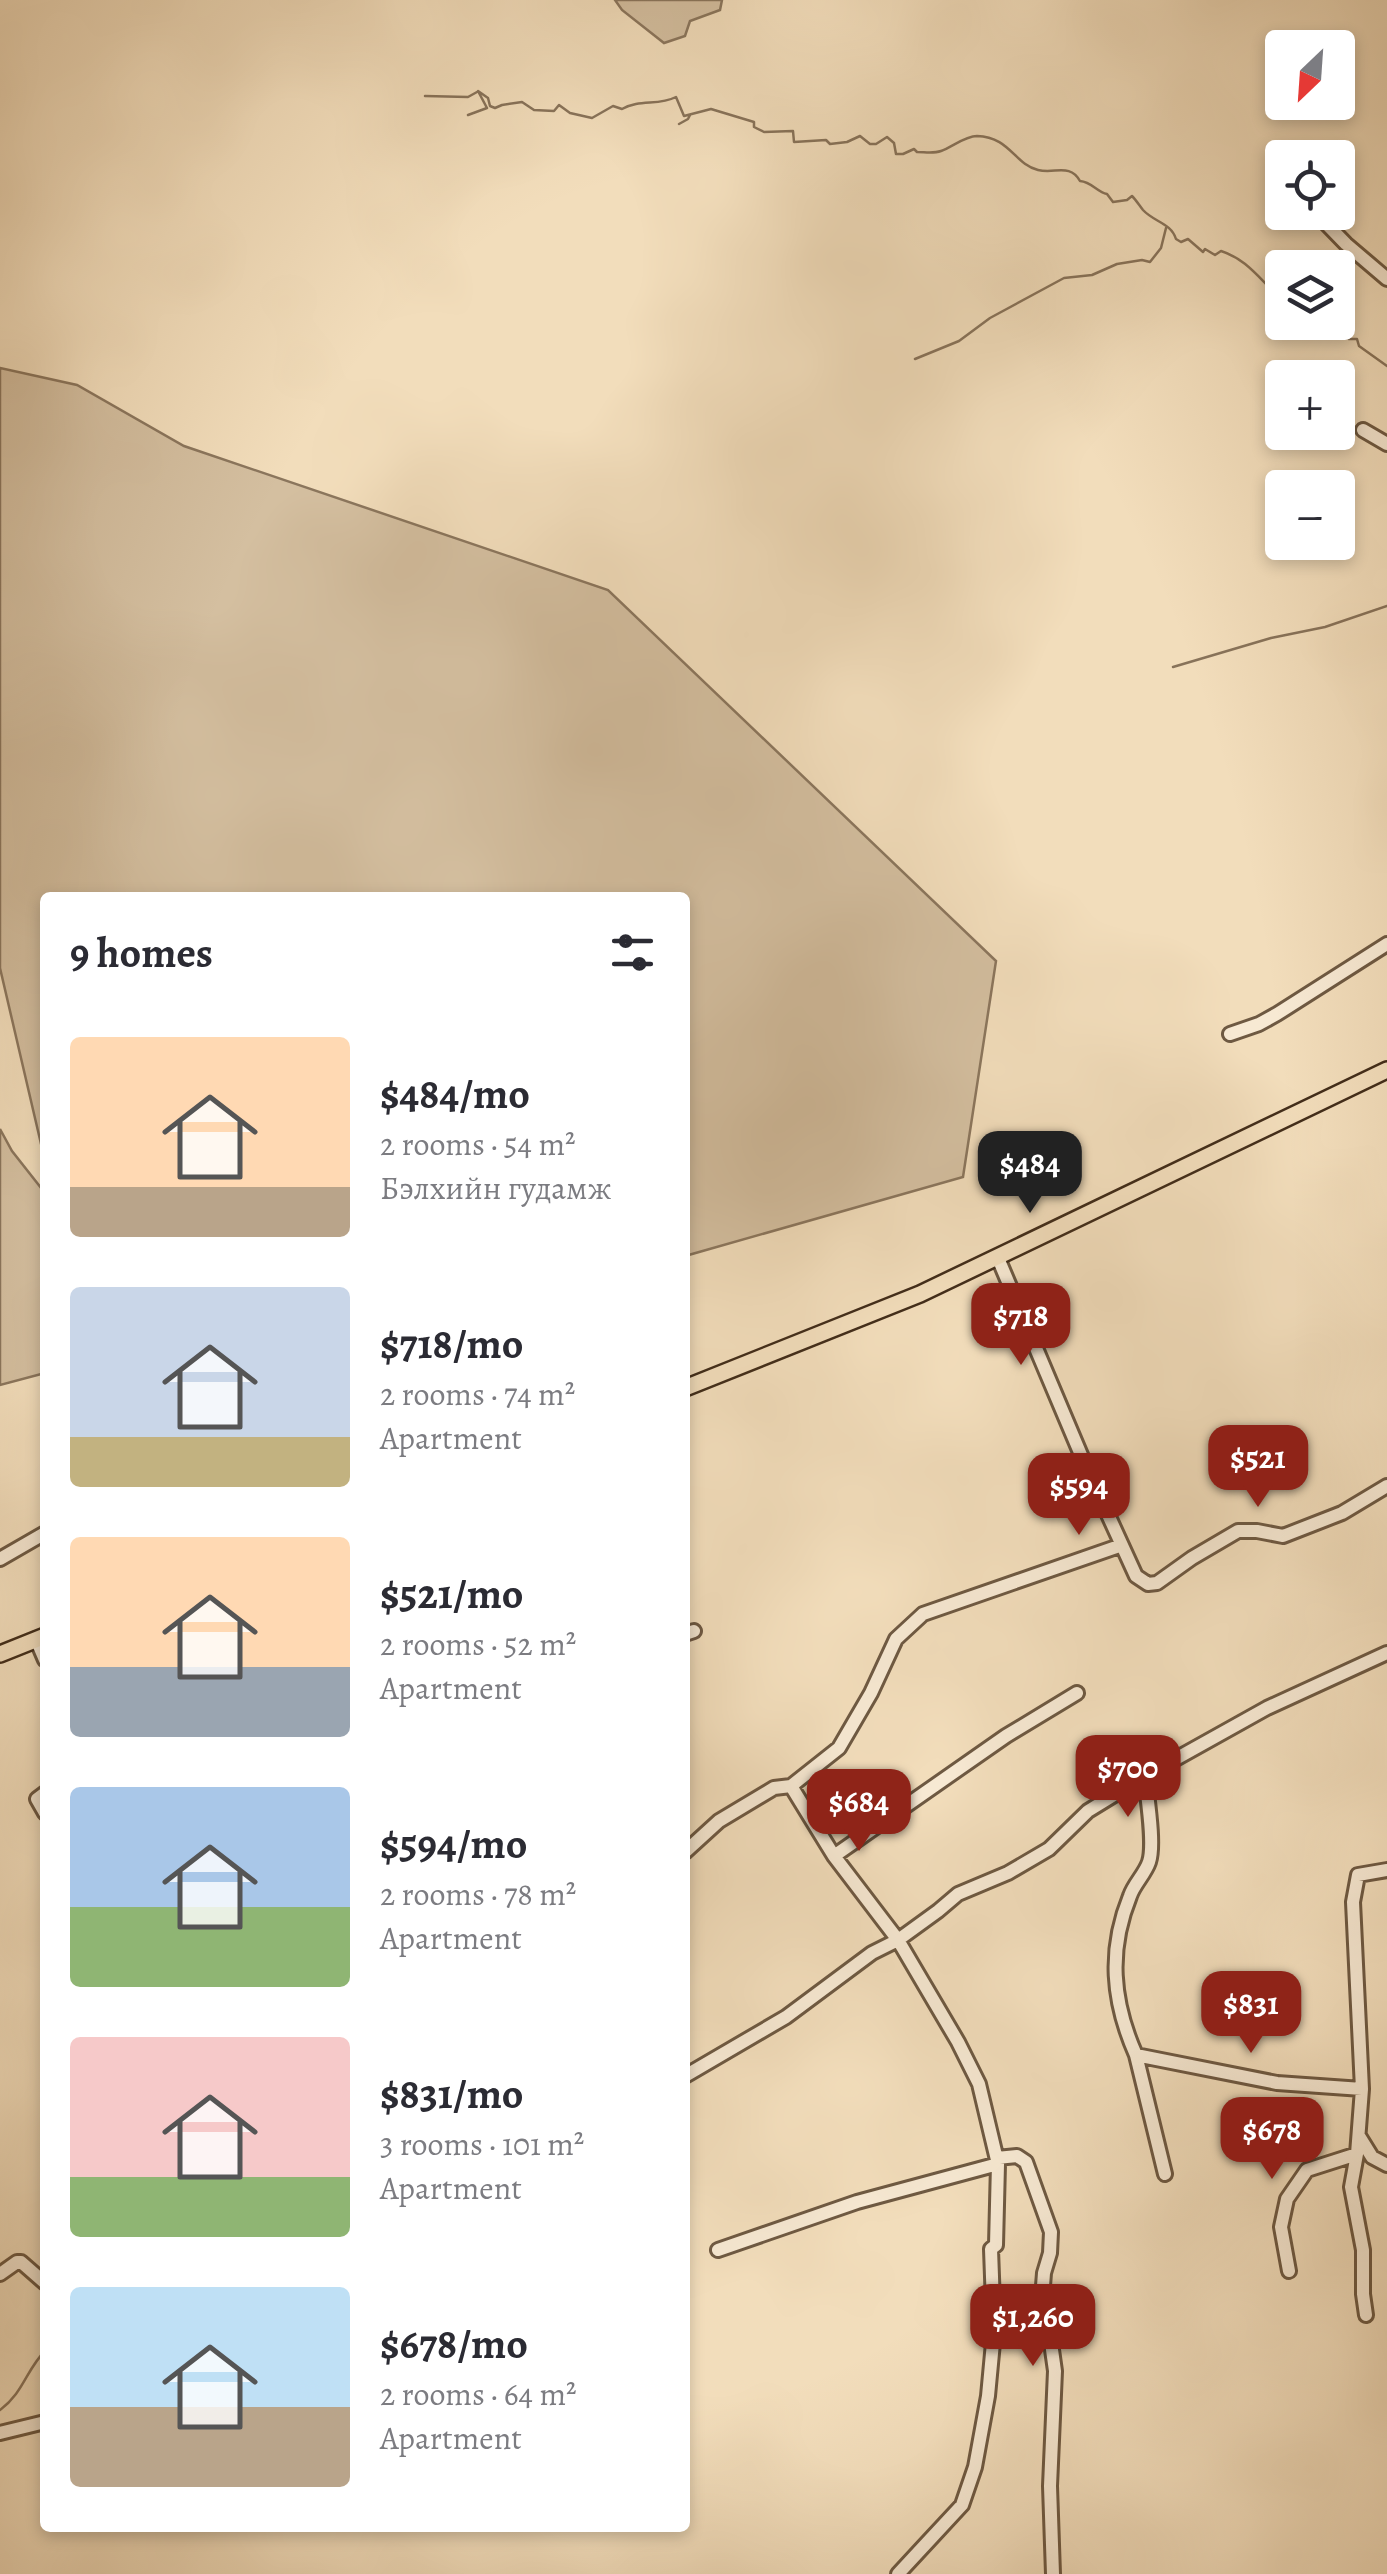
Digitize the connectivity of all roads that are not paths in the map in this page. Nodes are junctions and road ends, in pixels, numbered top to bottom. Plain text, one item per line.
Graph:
1 (1332, 230) edge
2 (1387, 278) edge
3 (1363, 430) dead end
4 (1387, 444) edge
5 (1387, 944) edge
6 (1230, 1034) dead end
7 (1387, 1070) edge
8 (998, 1258) junction
9 (690, 1386) edge
10 (1387, 1486) edge
11 (40, 1536) edge
12 (1122, 1545) junction
13 (0, 1559) edge
14 (40, 1638) edge
15 (1387, 1653) edge
16 (0, 1654) edge
17 (1077, 1693) dead end
18 (1145, 1776) junction
19 (791, 1786) junction
20 (690, 1847) edge
21 (834, 1856) junction
22 (1387, 1870) edge
23 (898, 1940) junction
24 (1136, 2054) junction
25 (690, 2073) edge
26 (1362, 2089) junction
27 (1358, 2136) junction
28 (1357, 2154) junction
29 (998, 2161) junction
30 (1387, 2165) edge
31 (1165, 2174) dead end
32 (718, 2250) dead end
33 (1289, 2271) dead end
34 (0, 2274) edge
35 (40, 2279) edge
36 (1366, 2315) dead end
37 (40, 2423) edge
38 (0, 2432) edge
39 (898, 2574) edge
40 (1053, 2574) edge

1 - 2 street
3 - 4 street
5 - 6 street
7 - 8 main road
8 - 9 main road
8 - 12 street
10 - 12 street
11 - 13 street
12 - 19 street
14 - 16 main road
15 - 18 street
17 - 21 street
18 - 23 street
18 - 24 street
19 - 20 street
19 - 21 street
21 - 23 street
22 - 26 street
23 - 25 street
23 - 29 street
24 - 26 street
24 - 31 street
26 - 27 street
27 - 28 street
27 - 30 street
28 - 33 street
28 - 36 street
29 - 32 street
29 - 39 street
29 - 40 street
34 - 35 street
37 - 38 street

